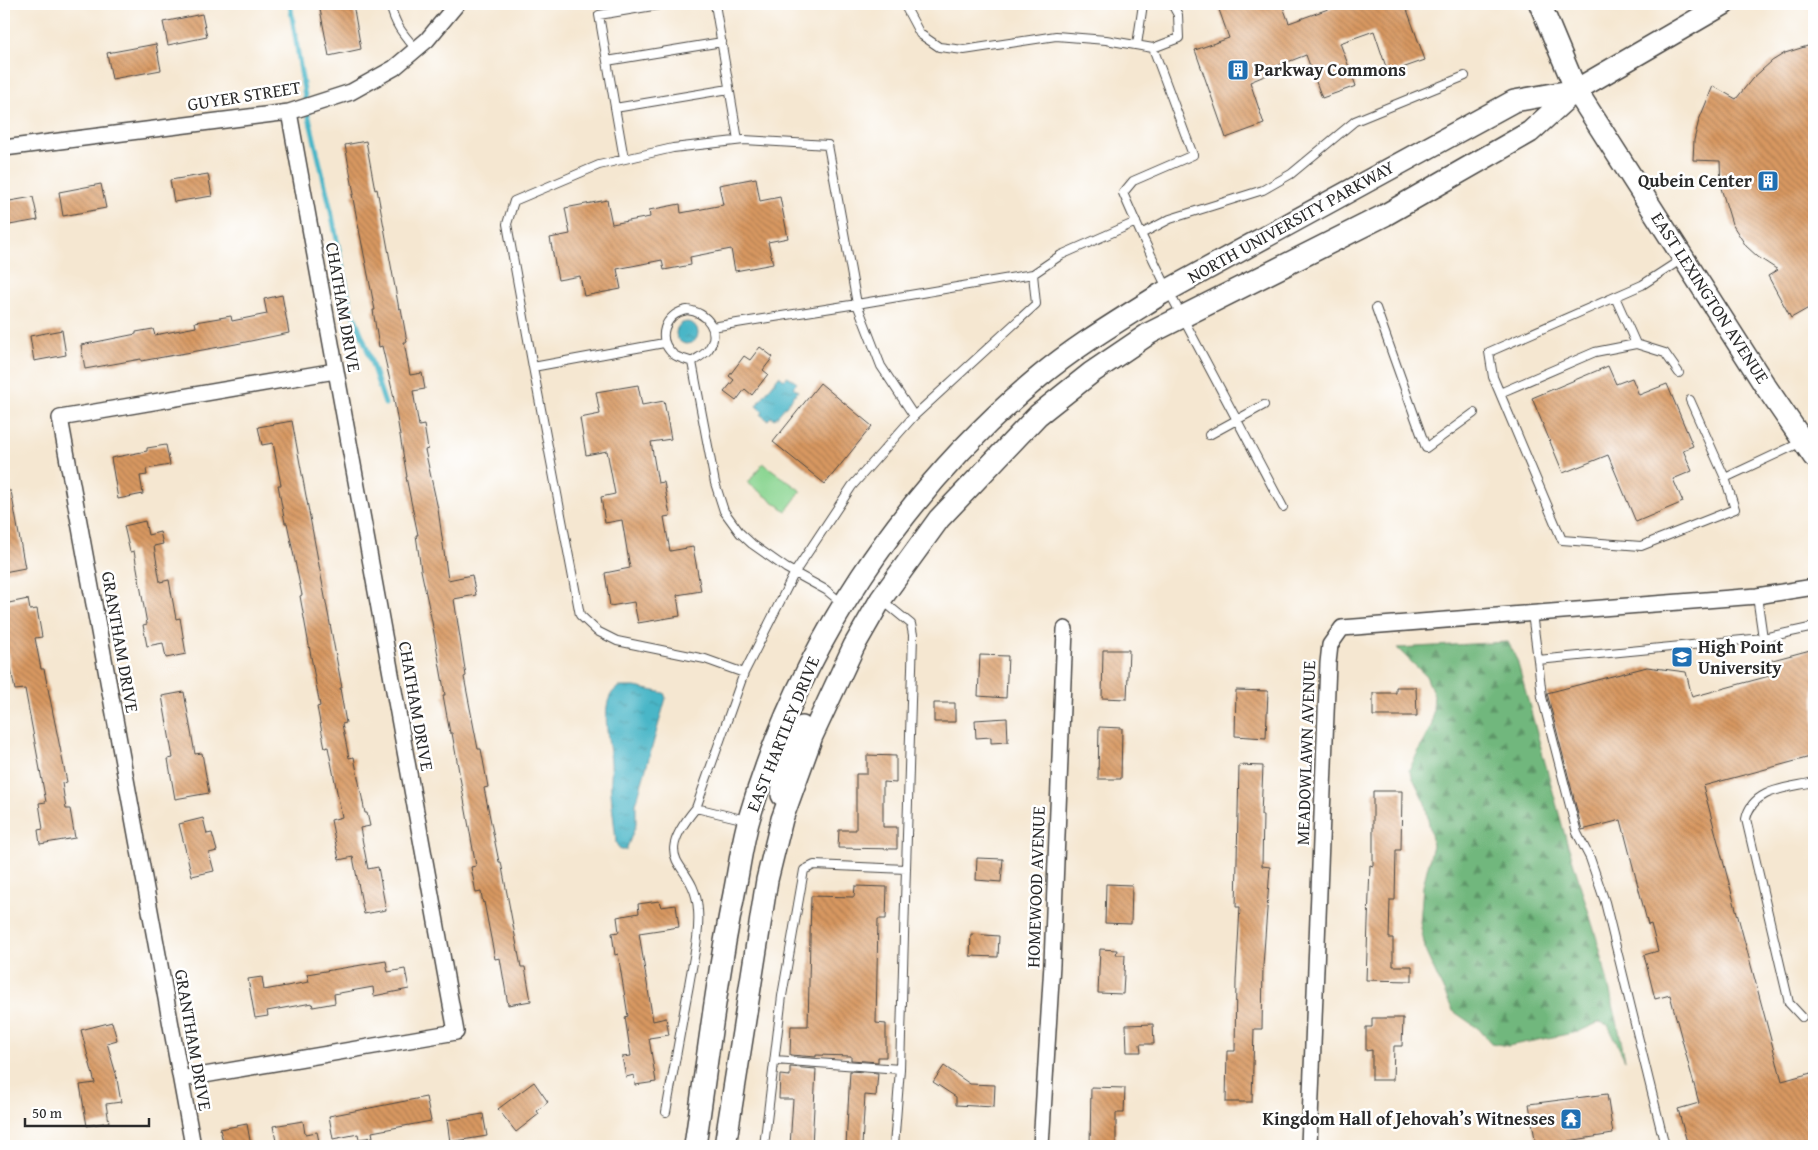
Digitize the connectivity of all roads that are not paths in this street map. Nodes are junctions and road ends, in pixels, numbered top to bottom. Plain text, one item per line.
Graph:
1 (390, 4) edge
2 (457, 4) edge
3 (665, 4) edge
4 (715, 4) edge
5 (904, 4) edge
6 (1143, 4) edge
7 (1172, 4) edge
8 (1540, 4) edge
9 (1724, 4) edge
10 (722, 42) junction
11 (1137, 45) junction
12 (1153, 48) junction
13 (416, 49) junction
14 (607, 61) junction
15 (1466, 76) dead end
16 (729, 89) junction
17 (1576, 90) junction
18 (615, 108) junction
19 (289, 112) junction
20 (738, 140) junction
21 (4, 148) edge
22 (624, 160) junction
23 (1136, 222) junction
24 (1141, 234) junction
25 (1684, 258) junction
26 (1032, 274) junction
27 (1168, 290) junction
28 (1615, 297) junction
29 (857, 304) junction
30 (1376, 308) dead end
31 (1182, 317) junction
32 (712, 327) junction
33 (664, 343) junction
34 (1636, 344) junction
35 (692, 362) junction
36 (533, 367) junction
37 (335, 371) junction
38 (1679, 373) dead end
39 (1023, 391) joint
40 (1500, 394) junction
41 (1690, 400) dead end
42 (1264, 405) dead end
43 (1474, 414) dead end
44 (914, 416) junction
45 (1038, 416) joint
46 (1237, 420) junction
47 (1209, 435) dead end
48 (1809, 449) edge
49 (1725, 478) junction
50 (922, 495) junction
51 (1282, 507) dead end
52 (794, 572) junction
53 (1814, 587) edge
54 (1757, 596) junction
55 (881, 599) junction
56 (843, 604) junction
57 (1532, 613) junction
58 (1814, 627) edge
59 (1065, 629) dead end
60 (1763, 638) junction
61 (1538, 660) junction
62 (744, 673) junction
63 (1814, 782) edge
64 (696, 808) junction
65 (749, 820) junction
66 (778, 835) junction
67 (906, 869) junction
68 (1802, 1018) dead end
69 (774, 1060) junction
70 (900, 1069) junction
71 (181, 1079) junction
72 (666, 1112) dead end
73 (193, 1146) edge
74 (695, 1146) edge
75 (725, 1146) edge
76 (764, 1146) edge
77 (894, 1146) edge
78 (1041, 1146) edge
79 (1309, 1146) edge
80 (1665, 1146) edge

1 - 13 lane
2 - 13 street, GUYER STREET
3 - 14 lane
4 - 10 lane
5 - 11 lane
6 - 11 lane
7 - 12 lane
8 - 17 main road, EAST LEXINGTON AVENUE
9 - 17 main road, NORTH UNIVERSITY PARKWAY
10 - 14 lane
10 - 16 lane
11 - 12 lane
12 - 23 lane
13 - 19 street, GUYER STREET
14 - 18 lane
15 - 24 lane
16 - 18 lane
16 - 20 lane
17 - 25 main road, EAST LEXINGTON AVENUE
17 - 27 main road, NORTH UNIVERSITY PARKWAY
17 - 31 main road, NORTH UNIVERSITY PARKWAY
18 - 22 lane
19 - 21 street, GUYER STREET
19 - 37 street, CHATHAM DRIVE
20 - 22 lane
20 - 29 lane
22 - 36 lane
23 - 24 lane
23 - 26 lane
24 - 27 lane
25 - 28 lane
25 - 48 main road, EAST LEXINGTON AVENUE
26 - 29 lane
26 - 44 lane
27 - 31 lane
27 - 39 main road, NORTH UNIVERSITY PARKWAY
28 - 34 lane
28 - 40 lane
29 - 32 lane
29 - 44 lane
30 - 43 lane
31 - 45 main road, NORTH UNIVERSITY PARKWAY
31 - 46 lane
32 - 33 lane
32 - 35 lane
33 - 35 lane
33 - 36 lane
34 - 38 lane
34 - 40 lane
35 - 52 lane
36 - 62 lane
37 - 71 street, GRANTHAM DRIVE
37 - 71 street, CHATHAM DRIVE
39 - 50 main road, EAST HARTLEY DRIVE
40 - 49 lane
41 - 49 lane
42 - 46 lane
44 - 52 lane
45 - 55 main road, EAST HARTLEY DRIVE
46 - 47 lane
46 - 51 lane
48 - 49 lane
50 - 55 main road
50 - 56 main road, EAST HARTLEY DRIVE
52 - 56 lane
52 - 62 lane
53 - 54 street, MEADOWLAWN AVENUE
54 - 57 street, MEADOWLAWN AVENUE
54 - 60 lane
55 - 66 main road, EAST HARTLEY DRIVE
55 - 67 lane
56 - 65 main road, EAST HARTLEY DRIVE
56 - 66 main road
57 - 61 lane
57 - 79 street, MEADOWLAWN AVENUE
58 - 60 lane
59 - 78 street, HOMEWOOD AVENUE
60 - 61 lane
61 - 80 lane
62 - 64 lane
63 - 68 lane
64 - 65 lane
64 - 72 lane
65 - 74 main road, EAST HARTLEY DRIVE
66 - 75 main road, EAST HARTLEY DRIVE
67 - 69 lane
67 - 70 lane
69 - 70 lane
69 - 76 lane
70 - 77 lane
71 - 73 street, GRANTHAM DRIVE

